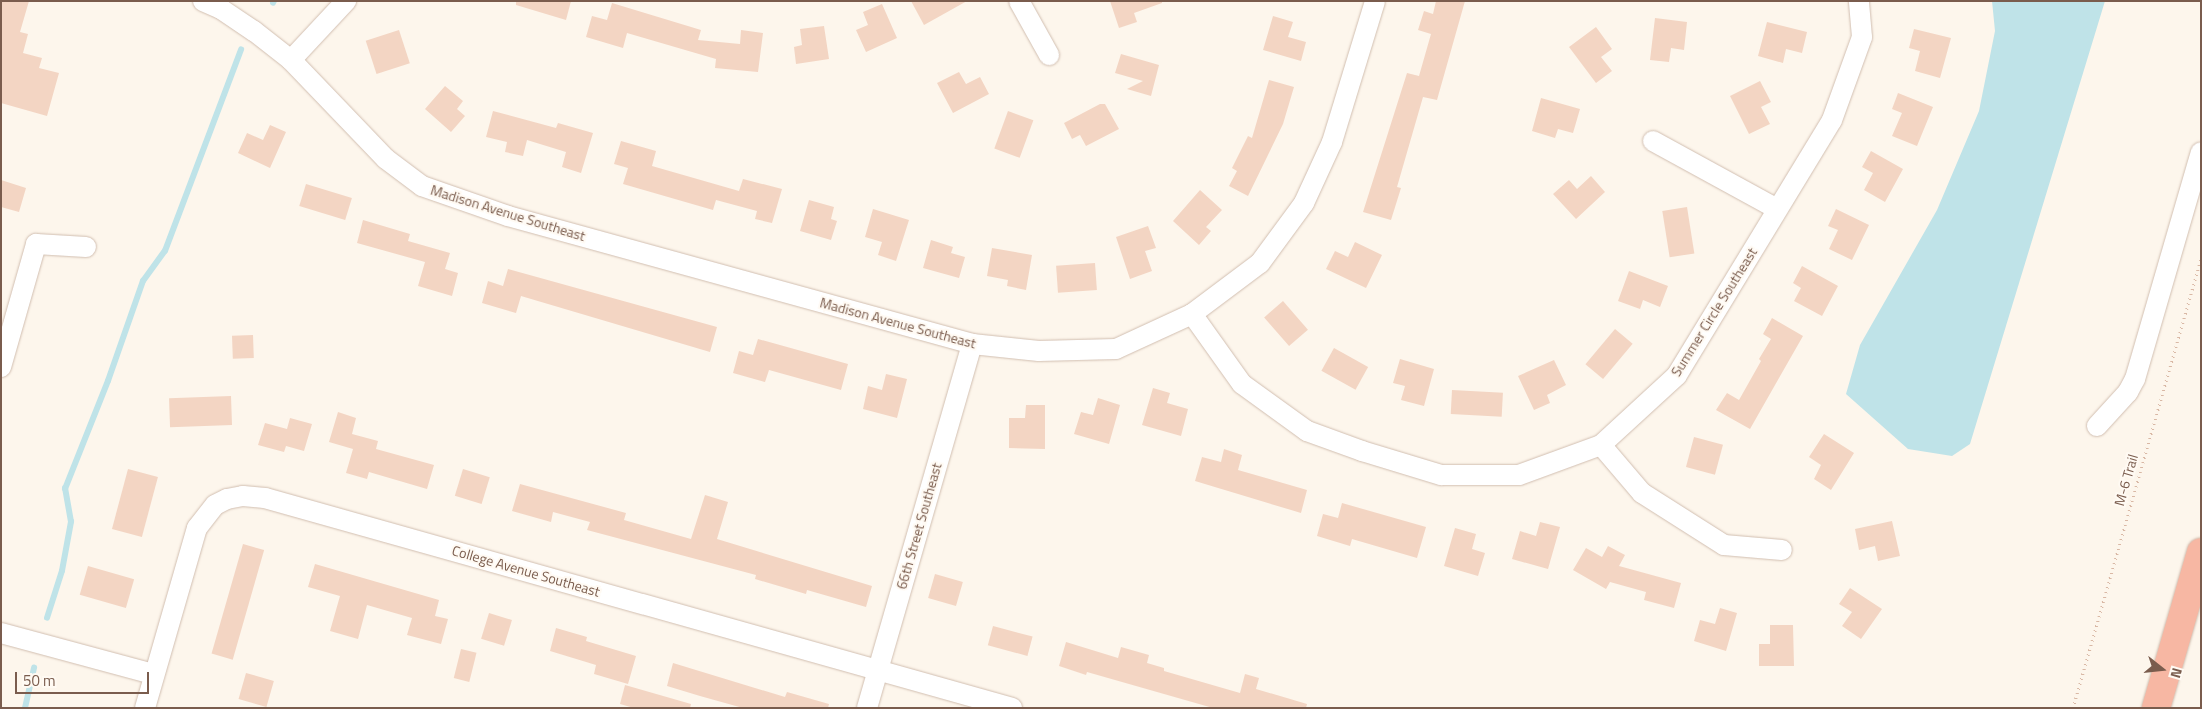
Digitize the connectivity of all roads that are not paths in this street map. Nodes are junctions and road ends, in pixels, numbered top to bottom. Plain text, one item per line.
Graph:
1 (203, 1) edge
2 (346, 1) edge
3 (1019, 1) edge
4 (1375, 1) edge
5 (1860, 1) edge
6 (1049, 55) dead end
7 (291, 60) junction
8 (1653, 141) dead end
9 (2201, 152) edge
10 (1777, 209) junction
11 (86, 247) dead end
12 (1192, 314) junction
13 (972, 344) junction
14 (1, 367) edge
15 (2097, 426) dead end
16 (1601, 445) junction
17 (1782, 550) dead end
18 (2201, 552) edge
19 (1, 633) edge
20 (878, 670) junction
21 (153, 674) junction
22 (145, 708) edge
23 (867, 708) edge
24 (1012, 708) edge
25 (2156, 708) edge

1 - 7 street, Madison Avenue Southeast
2 - 7 street
3 - 6 street
4 - 12 street, Madison Avenue Southeast
5 - 10 street, Summer Circle Southeast
7 - 13 street, Madison Avenue Southeast
8 - 10 street
9 - 15 street
10 - 16 street, Summer Circle Southeast
11 - 14 street
12 - 13 street, Madison Avenue Southeast
12 - 16 street, Summer Circle Southeast
13 - 20 street, 66th Street Southeast
16 - 17 street
18 - 25 highway
19 - 21 street
20 - 21 street, College Avenue Southeast
20 - 23 street, 66th Street Southeast
20 - 24 street, College Avenue Southeast
21 - 22 street, College Avenue Southeast

